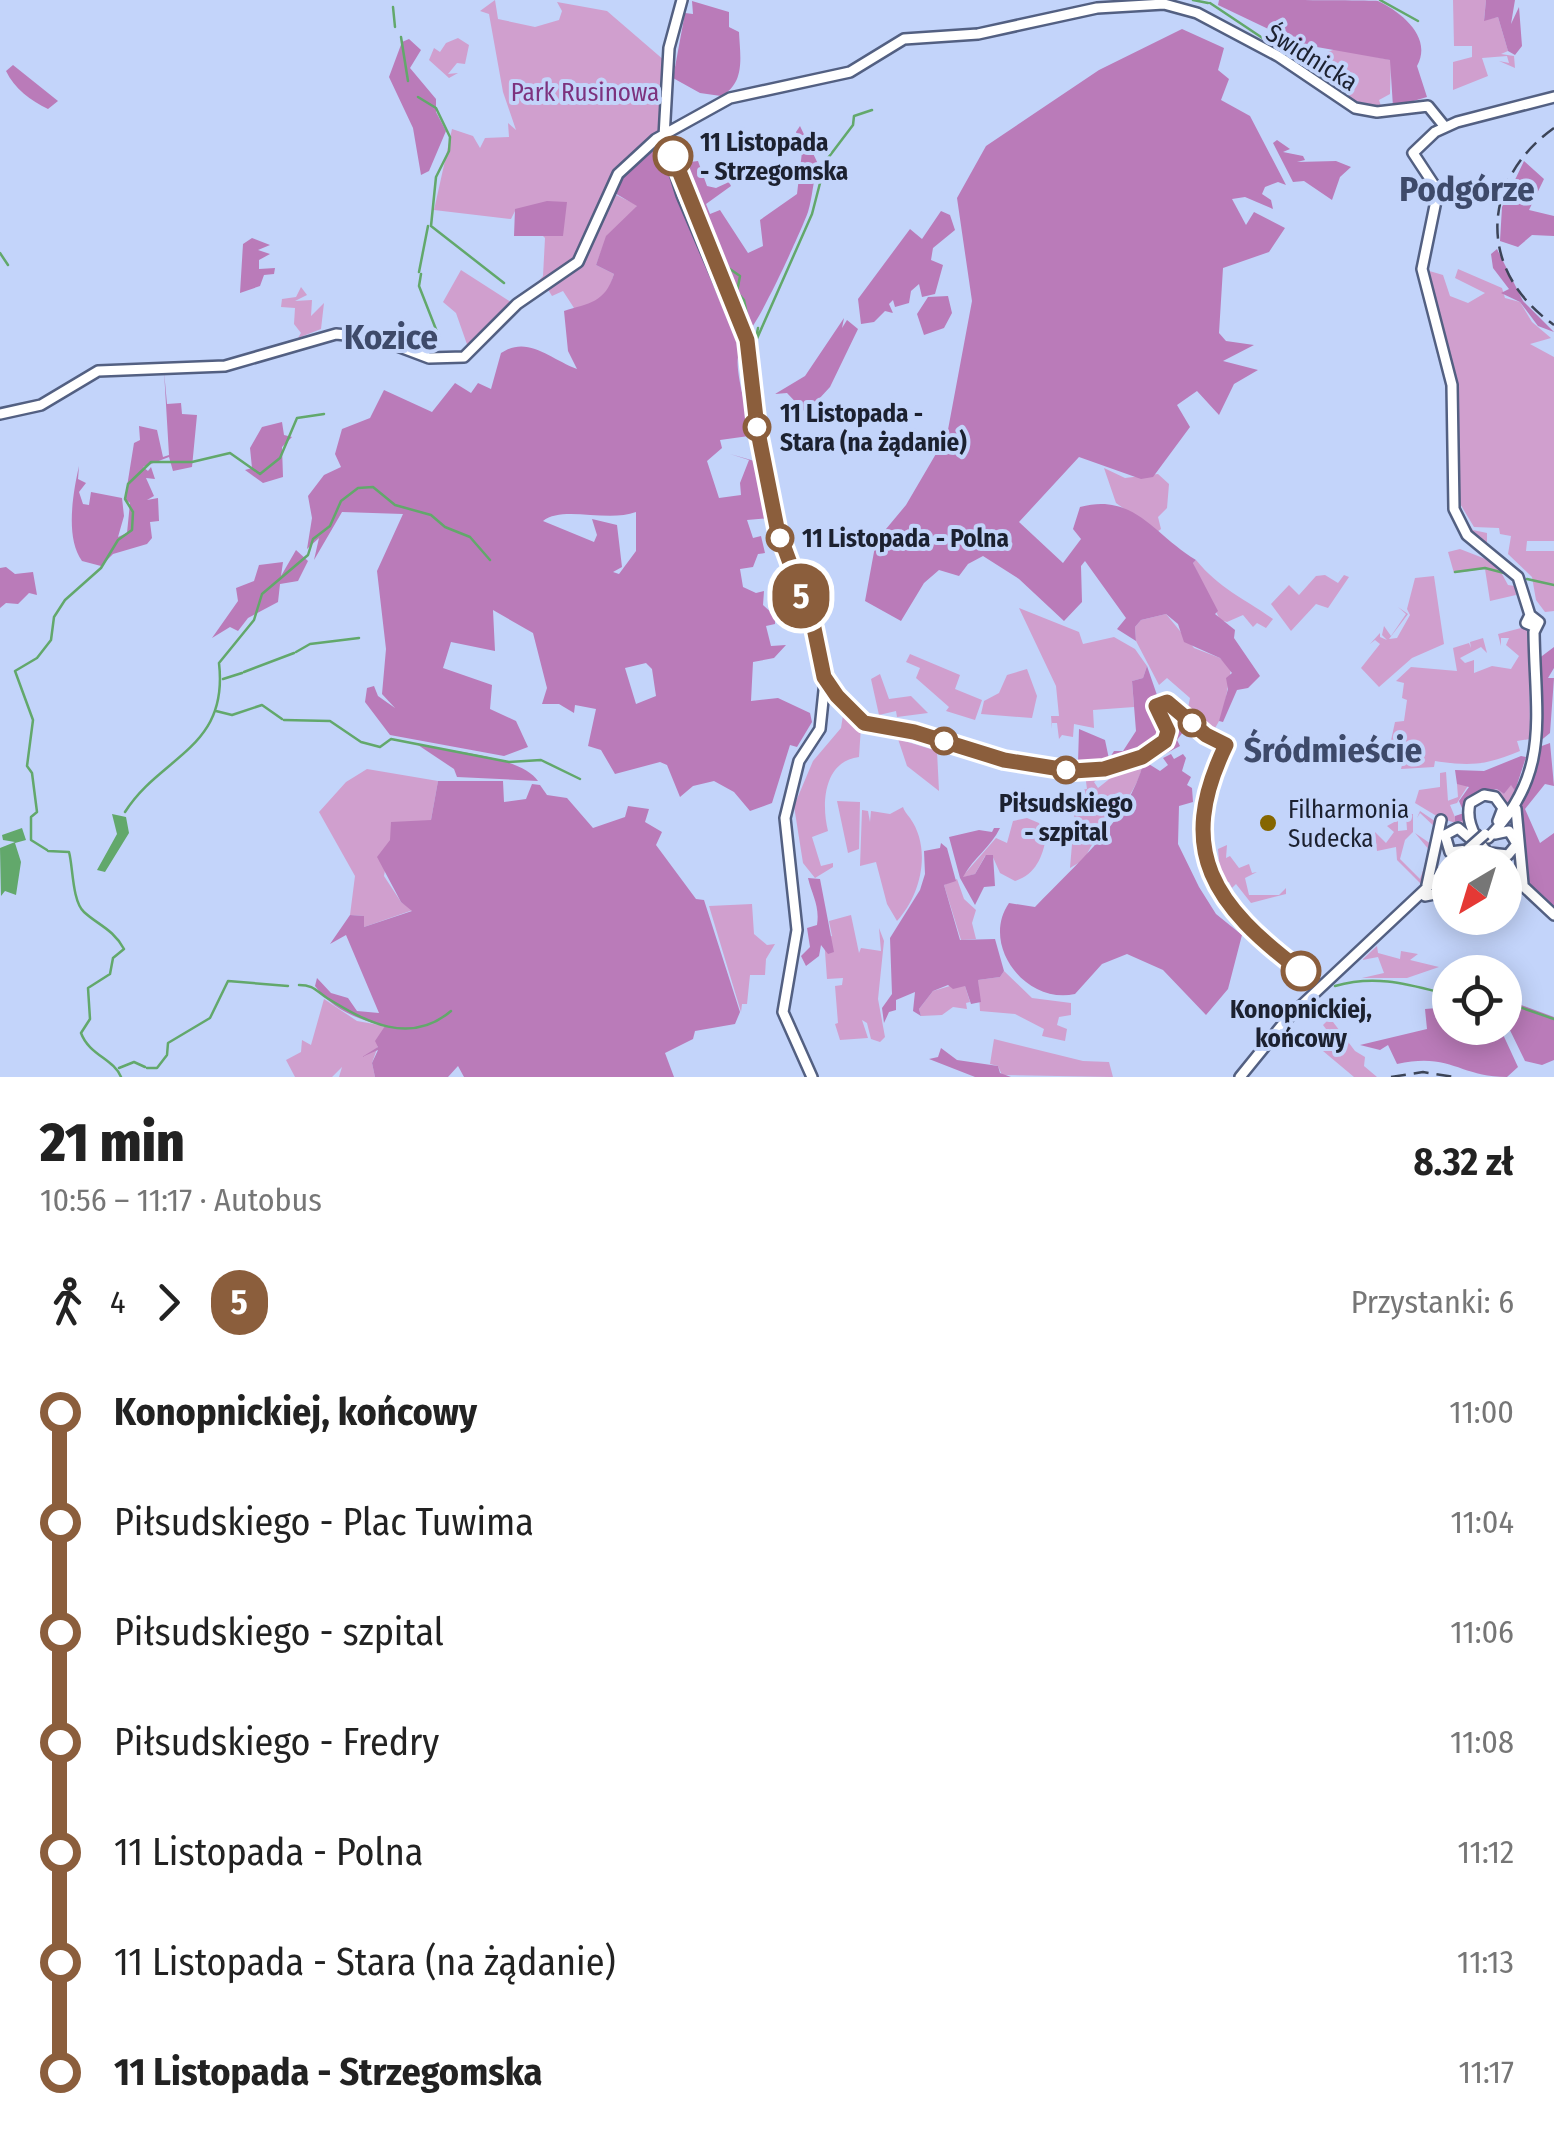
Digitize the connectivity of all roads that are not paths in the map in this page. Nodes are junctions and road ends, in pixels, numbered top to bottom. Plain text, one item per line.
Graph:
1 (684, 0) edge
2 (1554, 97) edge
3 (1445, 126) junction
4 (666, 133) junction
5 (0, 414) edge
6 (1533, 621) junction
7 (1518, 805) junction
8 (1442, 820) dead end
9 (1498, 822) junction
10 (1479, 835) junction
11 (1446, 845) edge
12 (1472, 845) edge
13 (1483, 845) edge
14 (1515, 845) edge
15 (1523, 884) joint
16 (1432, 887) edge
17 (1426, 892) junction
18 (1432, 892) edge
19 (1554, 915) edge
20 (812, 1077) edge
21 (1242, 1077) edge

1 - 4 main road
1 - 4 main road
2 - 3 main road
3 - 4 main road, Świdnicka
3 - 6 main road
4 - 5 main road, Świdnicka
4 - 20 main road
6 - 7 main road
6 - 9 main road
7 - 10 main road
7 - 15 main road
8 - 17 main road
9 - 10 main road
9 - 10 main road
10 - 11 main road
10 - 12 main road, bridge
10 - 13 main road
10 - 14 main road
15 - 19 main road
16 - 17 main road
17 - 18 main road
17 - 21 main road

